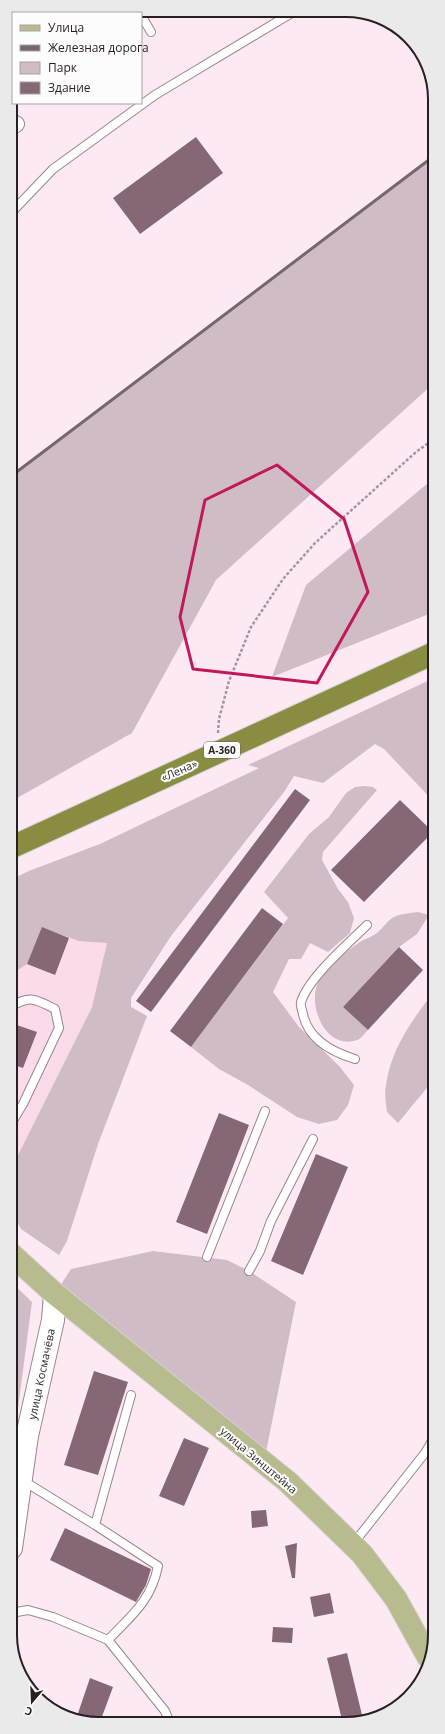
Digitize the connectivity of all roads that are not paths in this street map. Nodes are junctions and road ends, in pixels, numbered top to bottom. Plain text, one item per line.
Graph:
1 (142, 17) edge
2 (285, 17) edge
3 (151, 32) dead end
4 (17, 207) edge
5 (428, 656) edge
6 (17, 845) edge
7 (366, 925) dead end
8 (17, 1003) edge
9 (355, 1059) dead end
10 (265, 1111) dead end
11 (17, 1114) edge
12 (313, 1139) dead end
13 (207, 1257) dead end
14 (17, 1260) edge
15 (249, 1271) dead end
16 (55, 1294) junction
17 (131, 1395) dead end
18 (428, 1447) edge
19 (21, 1480) junction
20 (17, 1507) edge
21 (95, 1525) junction
22 (352, 1545) junction
23 (17, 1612) edge
24 (108, 1640) junction
25 (426, 1653) edge
26 (168, 1717) edge

1 - 3 lane
2 - 4 lane
5 - 6 highway, «Лена» / А-360
7 - 9 lane
8 - 11 lane
10 - 13 lane
12 - 15 lane
14 - 16 main road, улица Зинштейна
16 - 19 main road, улица Космачёва
16 - 22 main road, улица Зинштейна
17 - 21 lane
18 - 22 lane
19 - 20 main road, улица Космачёва
19 - 21 lane
21 - 24 lane
22 - 25 main road, улица Зинштейна
23 - 24 lane
24 - 26 lane

